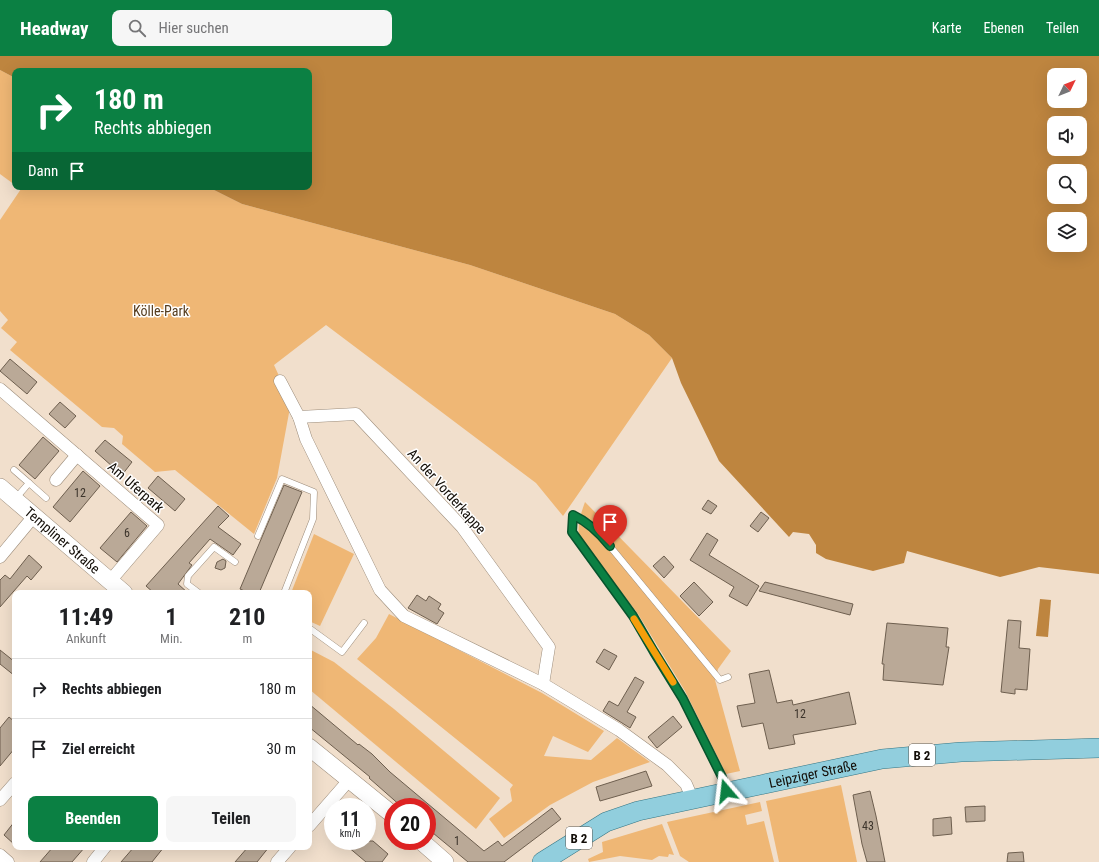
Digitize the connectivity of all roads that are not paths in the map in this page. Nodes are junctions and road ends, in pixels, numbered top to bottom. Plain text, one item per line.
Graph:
1 (280, 382) dead end
2 (0, 389) edge
3 (299, 417) junction
4 (77, 455) junction
5 (14, 470) dead end
6 (56, 480) dead end
7 (29, 483) junction
8 (0, 487) edge
9 (46, 498) dead end
10 (15, 500) junction
11 (34, 516) junction
12 (258, 536) dead end
13 (0, 557) edge
14 (235, 562) dead end
15 (110, 581) junction
16 (120, 590) edge
17 (195, 590) edge
18 (285, 590) edge
19 (364, 623) dead end
20 (312, 630) edge
21 (728, 677) dead end
22 (543, 684) junction
23 (1099, 748) edge
24 (312, 750) edge
25 (350, 779) junction
26 (12, 786) edge
27 (726, 791) junction
28 (692, 798) junction
29 (0, 800) edge
30 (384, 807) edge
31 (312, 823) edge
32 (103, 850) edge
33 (287, 850) edge
34 (431, 850) edge
35 (0, 855) edge
36 (8, 862) edge
37 (93, 862) edge
38 (277, 862) edge
39 (445, 862) edge
40 (542, 862) edge

1 - 3 street
2 - 4 street, Am Uferpark
3 - 22 street
3 - 22 street, An der Vorderkappe
4 - 6 street
4 - 15 street, Am Uferpark
5 - 7 lane
7 - 9 lane
7 - 10 lane
8 - 10 street, Templiner Straße
10 - 11 street, Templiner Straße
11 - 13 street
11 - 15 street, Templiner Straße
12 - 18 lane
14 - 17 lane
15 - 16 street, Templiner Straße
19 - 20 lane
21 - 27 lane
22 - 28 street
23 - 27 main road, Leipziger Straße / B 2
24 - 25 street
25 - 30 street
25 - 31 street
26 - 29 street
27 - 28 main road, Leipziger Straße / B 2
28 - 40 main road, Leipziger Straße / B 2
32 - 37 street
33 - 38 street
34 - 39 street
35 - 36 street

